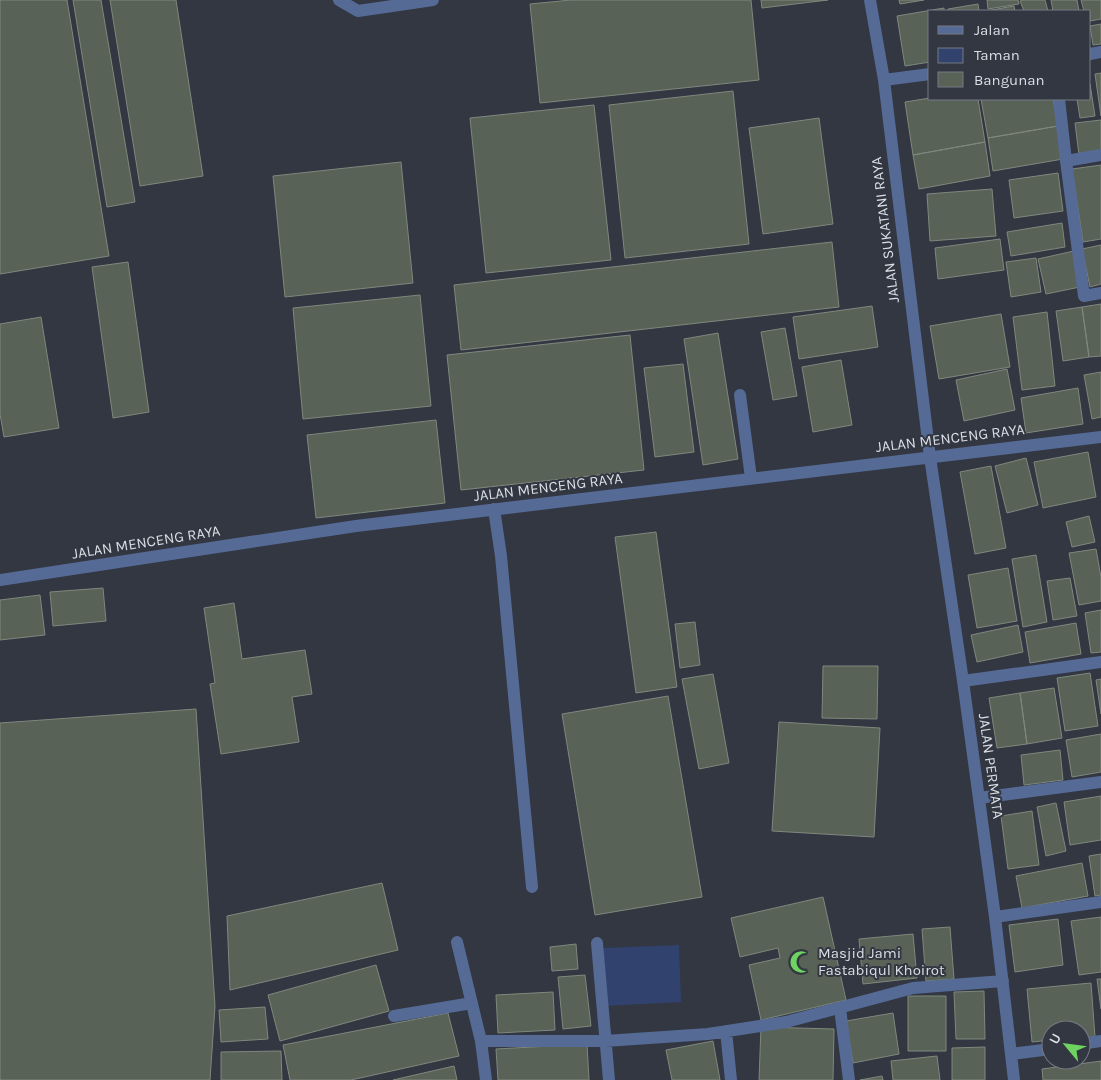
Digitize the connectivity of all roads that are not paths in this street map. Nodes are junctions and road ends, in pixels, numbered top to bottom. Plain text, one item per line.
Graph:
1 (339, 0) edge
2 (434, 0) edge
3 (870, 0) edge
4 (928, 74) edge
5 (884, 80) junction
6 (1059, 100) edge
7 (1101, 155) edge
8 (1066, 162) junction
9 (1101, 293) edge
10 (740, 395) dead end
11 (1101, 437) edge
12 (930, 457) junction
13 (750, 478) junction
14 (494, 509) junction
15 (0, 580) edge
16 (1101, 662) edge
17 (963, 681) junction
18 (1101, 782) edge
19 (979, 798) junction
20 (532, 887) dead end
21 (1101, 902) edge
22 (995, 918) junction
23 (457, 942) dead end
24 (597, 943) dead end
25 (1003, 981) junction
26 (472, 1003) junction
27 (840, 1008) junction
28 (394, 1016) dead end
29 (726, 1031) junction
30 (481, 1041) junction
31 (605, 1041) junction
32 (1041, 1050) edge
33 (1011, 1054) junction
34 (486, 1080) edge
35 (609, 1080) edge
36 (731, 1080) edge
37 (849, 1080) edge
38 (1014, 1080) edge

1 - 2 street
3 - 5 street, JALAN SUKATANI RAYA
4 - 5 street
5 - 12 street, JALAN SUKATANI RAYA
6 - 8 street
7 - 8 street
8 - 9 street
10 - 13 street
11 - 12 street, JALAN MENCENG RAYA
12 - 13 street, JALAN MENCENG RAYA
12 - 17 street, JALAN PERMATA
13 - 14 street, JALAN MENCENG RAYA
14 - 15 street, JALAN MENCENG RAYA
14 - 20 street
16 - 17 street
17 - 19 street, JALAN PERMATA
18 - 19 street
19 - 22 street, JALAN PERMATA
21 - 22 street
22 - 25 street, JALAN PERMATA
23 - 26 street
24 - 31 street
25 - 27 street
25 - 33 street, JALAN PERMATA
26 - 28 street
26 - 30 street
27 - 29 street
27 - 37 street
29 - 31 street
29 - 36 street
30 - 31 street
30 - 34 street
31 - 35 street
32 - 33 street
33 - 38 street, JALAN PERMATA

